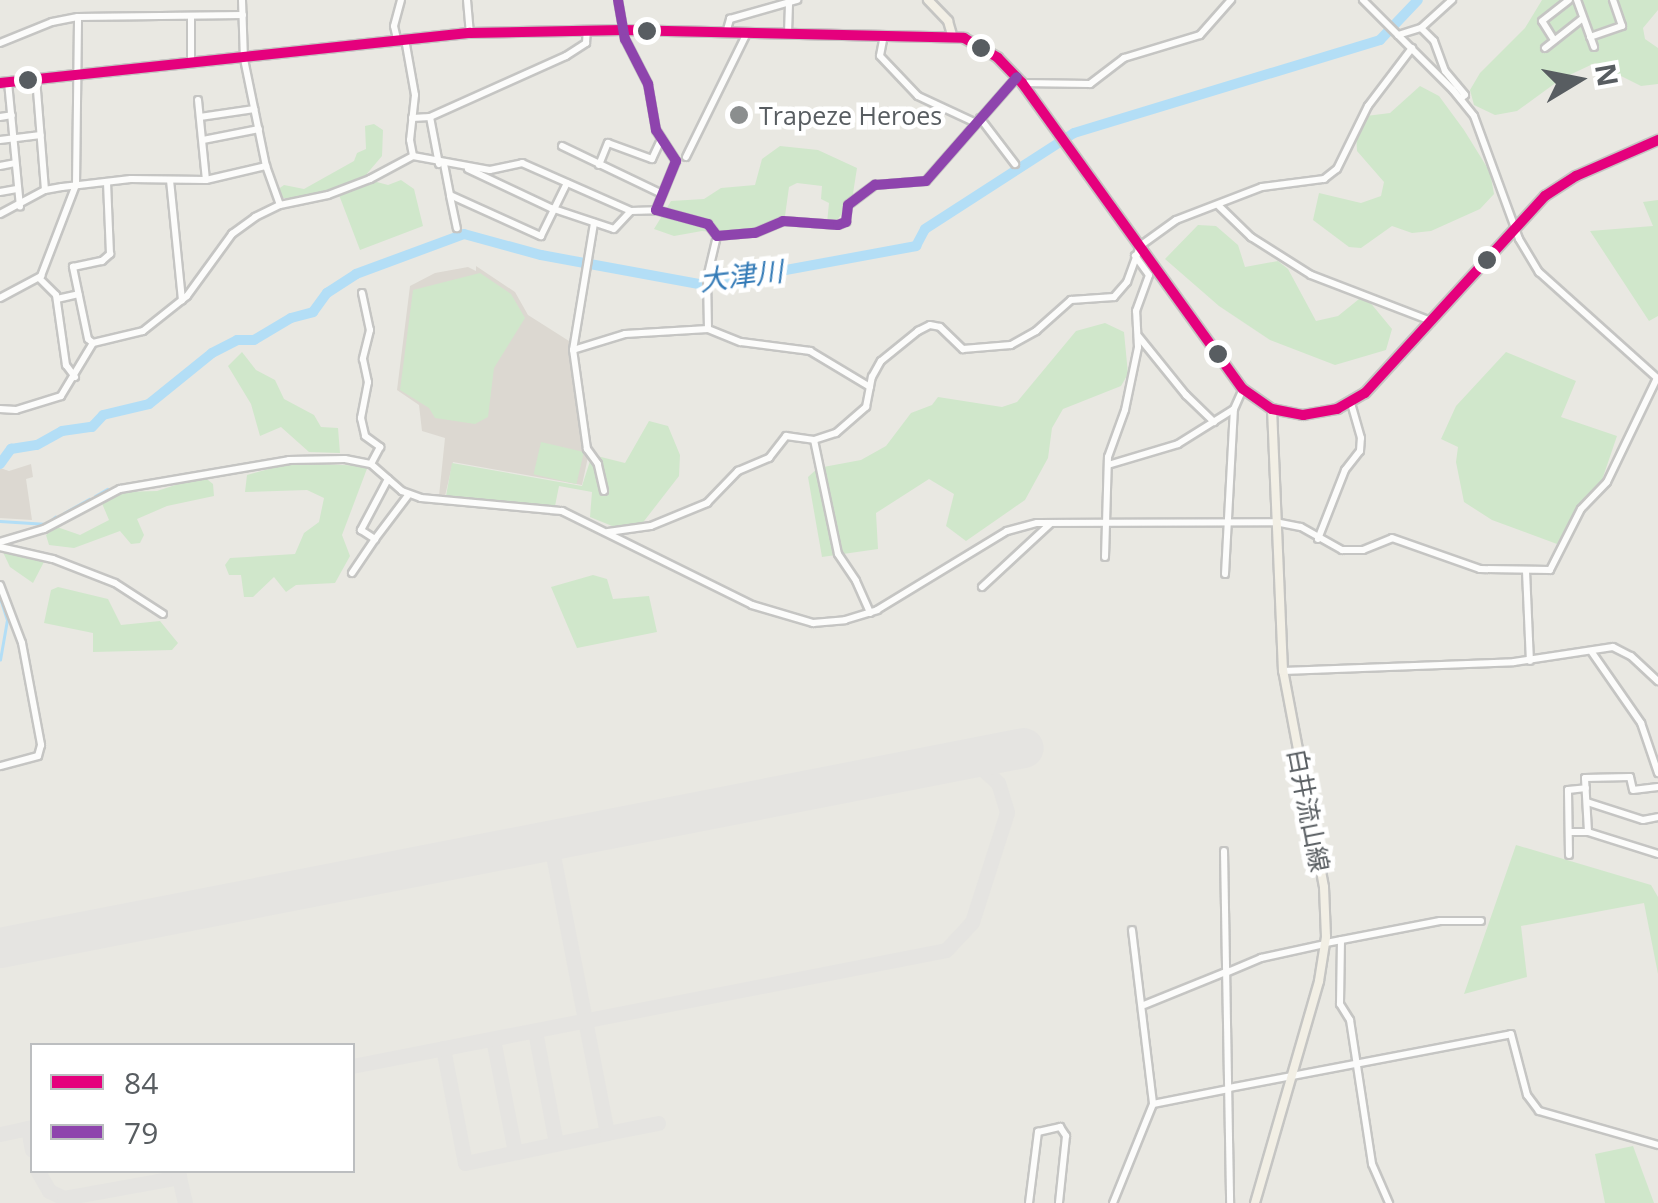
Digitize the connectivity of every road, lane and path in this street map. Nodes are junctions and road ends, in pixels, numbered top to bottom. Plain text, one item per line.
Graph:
1 (242, 0) edge
2 (401, 0) edge
3 (467, 0) edge
4 (618, 0) edge
5 (760, 0) edge
6 (928, 0) edge
7 (1231, 0) edge
8 (1363, 0) edge
9 (1452, 0) edge
10 (1569, 0) edge
11 (1577, 0) edge
12 (1613, 0) edge
13 (792, 2) edge
14 (762, 10) junction
15 (243, 15) junction
16 (192, 16) junction
17 (78, 18) junction
18 (1583, 18) junction
19 (1421, 28) junction
20 (587, 30) junction
21 (623, 30) junction
22 (470, 33) junction
23 (726, 33) junction
24 (788, 33) junction
25 (747, 34) junction
26 (1397, 34) junction
27 (884, 35) junction
28 (952, 36) junction
29 (1590, 37) junction
30 (401, 38) junction
31 (1554, 40) junction
32 (0, 43) edge
33 (1594, 47) dead end
34 (1412, 48) junction
35 (1545, 48) dead end
36 (245, 56) junction
37 (192, 62) junction
38 (78, 74) junction
39 (36, 78) junction
40 (1020, 80) junction
41 (4, 82) edge
42 (1461, 98) junction
43 (198, 100) dead end
44 (254, 109) junction
45 (12, 115) junction
46 (0, 117) edge
47 (430, 117) junction
48 (200, 118) junction
49 (412, 118) junction
50 (978, 121) junction
51 (258, 129) junction
52 (40, 135) junction
53 (13, 138) junction
54 (661, 138) junction
55 (0, 140) edge
56 (203, 140) junction
57 (1658, 140) edge
58 (562, 146) dead end
59 (413, 156) junction
60 (686, 157) dead end
61 (14, 163) junction
62 (441, 164) junction
63 (1015, 164) dead end
64 (598, 165) junction
65 (0, 166) edge
66 (266, 166) junction
67 (466, 168) junction
68 (170, 180) junction
69 (206, 180) junction
70 (106, 182) junction
71 (567, 183) junction
72 (76, 184) junction
73 (18, 190) junction
74 (45, 190) junction
75 (0, 192) edge
76 (662, 194) junction
77 (450, 195) junction
78 (280, 205) junction
79 (20, 206) junction
80 (1219, 206) junction
81 (555, 209) junction
82 (656, 210) junction
83 (631, 212) junction
84 (0, 214) edge
85 (594, 222) junction
86 (1514, 226) junction
87 (456, 228) dead end
88 (717, 236) junction
89 (1140, 246) junction
90 (1135, 256) junction
91 (39, 278) junction
92 (362, 293) dead end
93 (78, 294) junction
94 (0, 298) edge
95 (57, 299) junction
96 (182, 300) junction
97 (1431, 321) junction
98 (708, 329) junction
99 (1138, 336) junction
100 (93, 343) junction
101 (574, 350) junction
102 (75, 377) junction
103 (1658, 378) edge
104 (870, 387) junction
105 (1243, 389) junction
106 (1351, 403) junction
107 (1272, 408) junction
108 (0, 409) edge
109 (1234, 409) junction
110 (1214, 422) junction
111 (814, 440) junction
112 (371, 464) junction
113 (1108, 464) junction
114 (388, 480) junction
115 (604, 491) dead end
116 (408, 494) junction
117 (1230, 520) junction
118 (1275, 522) junction
119 (1051, 524) junction
120 (1107, 525) junction
121 (607, 532) junction
122 (375, 538) junction
123 (1318, 538) junction
124 (0, 544) edge
125 (1106, 557) dead end
126 (1526, 571) junction
127 (352, 573) dead end
128 (1225, 574) dead end
129 (0, 587) edge
130 (982, 587) dead end
131 (870, 613) junction
132 (164, 614) dead end
133 (1591, 651) junction
134 (1530, 660) junction
135 (1284, 672) junction
136 (1658, 681) edge
137 (0, 766) edge
138 (1658, 773) edge
139 (1658, 787) edge
140 (1586, 788) junction
141 (1587, 802) junction
142 (1658, 818) edge
143 (1569, 832) junction
144 (1588, 832) junction
145 (1224, 851) dead end
146 (1658, 854) edge
147 (1569, 855) dead end
148 (1481, 921) dead end
149 (1132, 930) dead end
150 (1341, 940) junction
151 (1326, 944) junction
152 (1228, 971) junction
153 (1144, 1005) junction
154 (1358, 1063) junction
155 (1292, 1075) junction
156 (1229, 1088) junction
157 (1153, 1104) junction
158 (1658, 1145) edge
159 (1029, 1203) edge
160 (1059, 1203) edge
161 (1112, 1203) edge
162 (1230, 1203) edge
163 (1255, 1203) edge
164 (1389, 1203) edge

1 - 15 street
2 - 30 street
3 - 22 street
4 - 21 street
5 - 14 street
6 - 28 main road
7 - 40 street
8 - 26 street
9 - 19 street
10 - 31 street
11 - 18 street
12 - 29 street
13 - 14 street
13 - 24 street
14 - 23 street
15 - 16 street
15 - 36 street
16 - 17 street
16 - 37 street
17 - 32 street
17 - 38 street
18 - 29 street
18 - 31 street
19 - 26 street
19 - 42 street
20 - 21 main road
20 - 22 main road
20 - 47 street
21 - 23 main road
21 - 54 street
22 - 30 main road
23 - 25 main road
24 - 25 main road
24 - 27 main road
25 - 60 street
26 - 34 street
27 - 28 main road
27 - 50 street
28 - 40 main road
29 - 33 street
30 - 36 main road
30 - 49 street
31 - 35 street
34 - 42 street
34 - 80 street
36 - 37 main road
36 - 44 street
37 - 38 main road
38 - 39 main road
38 - 72 street
39 - 41 main road
39 - 52 street
40 - 50 street
40 - 89 main road
41 - 45 street
42 - 86 street
43 - 48 street
44 - 48 street
44 - 51 street
45 - 46 street
45 - 53 street
47 - 49 street
47 - 62 street
48 - 56 street
49 - 59 street
50 - 63 street
50 - 88 street
51 - 56 street
51 - 66 street
52 - 53 street
52 - 74 street
53 - 55 street
53 - 61 street
54 - 64 street
54 - 76 street
56 - 69 street
57 - 86 main road
58 - 64 street
59 - 62 street
59 - 78 street
61 - 65 street
61 - 73 street
62 - 67 street
62 - 77 street
64 - 76 street
66 - 69 street
66 - 78 street
67 - 71 street
67 - 81 street
68 - 69 street
68 - 70 street
68 - 96 street
70 - 72 street
70 - 93 street
71 - 81 street
71 - 83 street
72 - 74 street
72 - 91 street
73 - 75 street
73 - 79 street
74 - 79 street
76 - 82 street
77 - 81 street
77 - 87 street
78 - 96 street
79 - 84 street
80 - 89 street
80 - 97 street
81 - 85 street
82 - 83 street
82 - 88 street
83 - 85 street
85 - 101 street
86 - 97 main road
86 - 103 street
88 - 98 street
89 - 90 street
89 - 105 main road
90 - 99 street
90 - 104 street
91 - 94 street
91 - 95 street
92 - 112 street
93 - 95 street
93 - 100 street
95 - 102 street
96 - 100 street
97 - 106 main road
98 - 101 street
98 - 104 street
99 - 110 street
99 - 113 street
100 - 102 street
101 - 115 street
102 - 108 street
103 - 126 street
104 - 111 street
105 - 107 main road
105 - 109 street
106 - 107 main road
106 - 123 street
107 - 118 main road, 白井流山線
109 - 110 street
109 - 117 street
110 - 113 street
111 - 121 street
111 - 131 street
112 - 114 street
112 - 124 street
113 - 120 street
114 - 116 street
114 - 122 street
116 - 121 street
116 - 122 street
117 - 118 street
117 - 120 street
117 - 128 street
118 - 123 street
118 - 135 main road, 白井流山線
119 - 120 street
119 - 130 street
119 - 131 street
120 - 125 street
121 - 131 street
122 - 127 street
123 - 126 street
124 - 132 street
126 - 134 street
129 - 137 street
133 - 134 street
133 - 136 street
133 - 138 street
134 - 135 street
135 - 151 main road, 白井流山線
139 - 140 street
140 - 141 street
140 - 143 street
141 - 142 street
141 - 144 street
143 - 144 street
143 - 147 street
144 - 146 street
145 - 152 street
148 - 150 street
149 - 153 street
150 - 151 street
150 - 154 street
151 - 152 street
151 - 155 main road, 白井流山線
152 - 153 street
152 - 156 street
153 - 157 street
154 - 155 street
154 - 158 street
154 - 164 street
155 - 156 street
155 - 163 main road, 白井流山線
156 - 157 street
156 - 162 street
157 - 161 street
159 - 160 street

